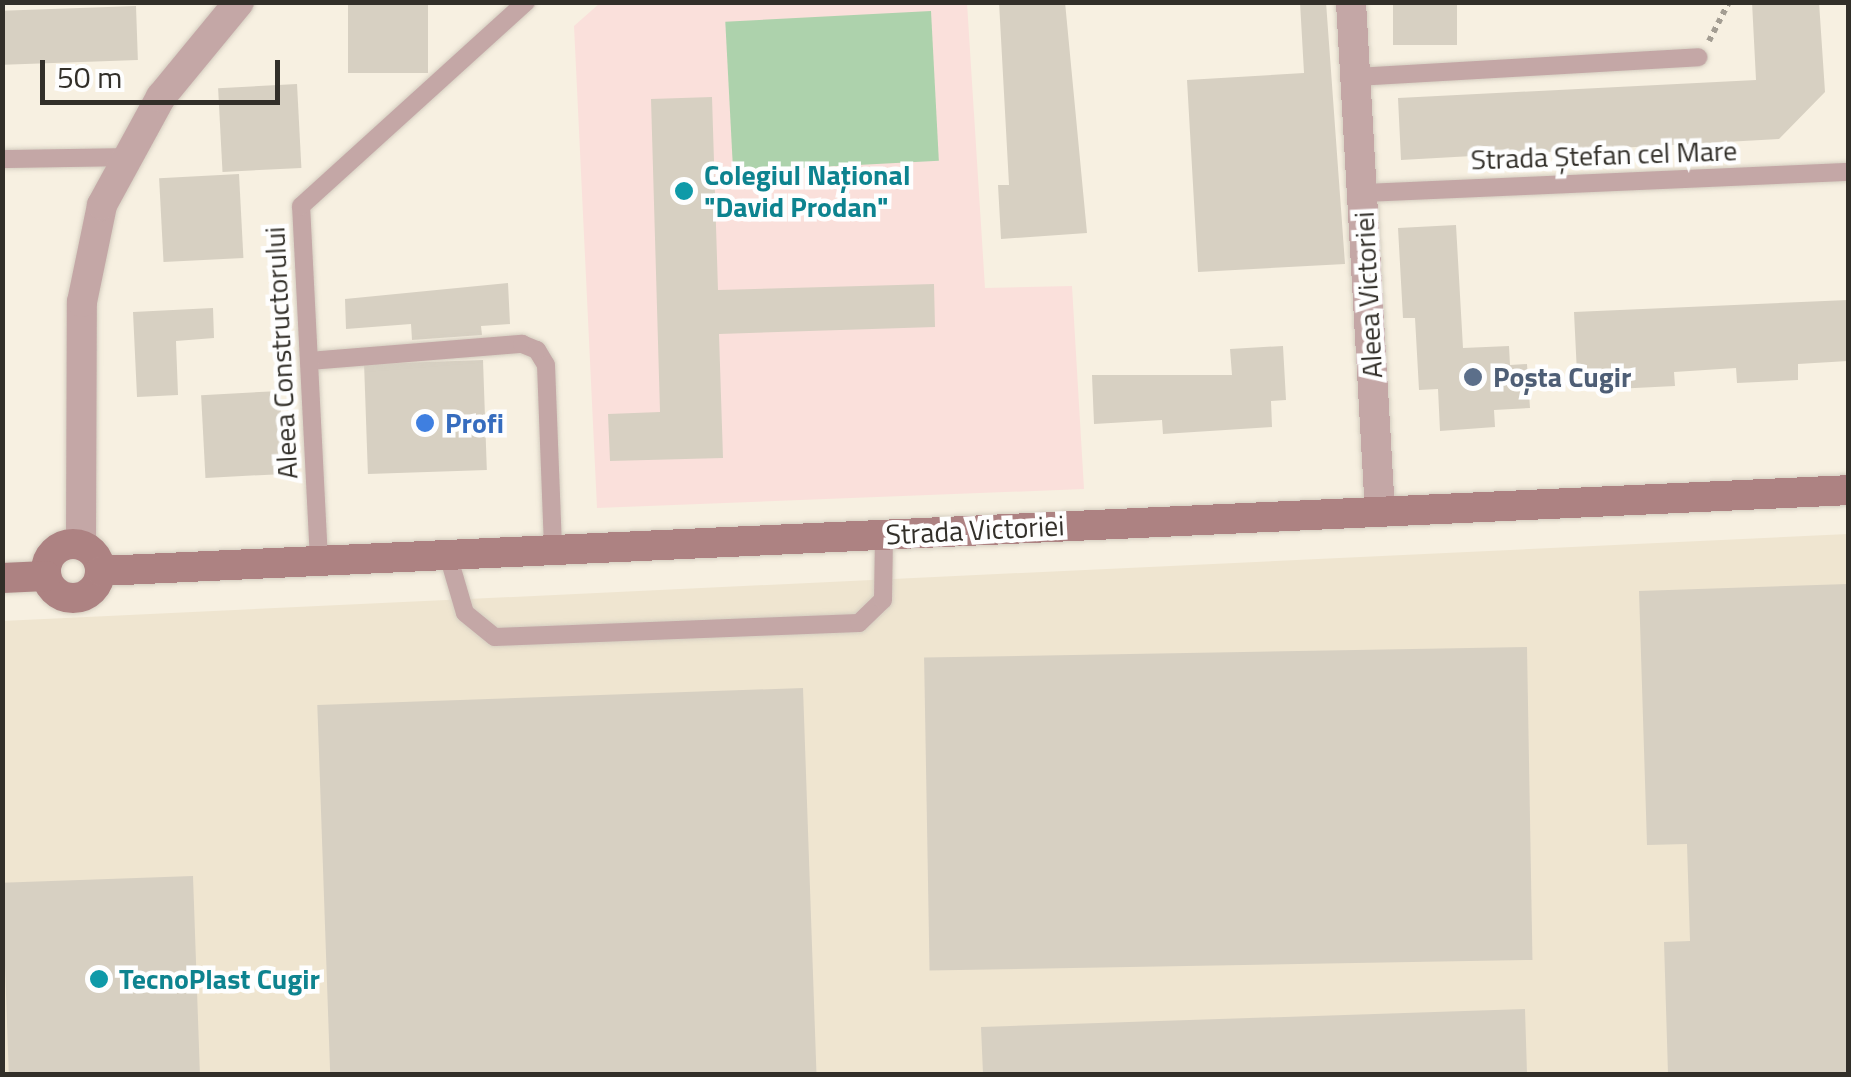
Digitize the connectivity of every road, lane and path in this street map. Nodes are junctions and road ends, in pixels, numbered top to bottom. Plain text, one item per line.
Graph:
1 (239, 2) edge
2 (526, 2) edge
3 (1351, 2) edge
4 (1729, 2) edge
5 (1698, 57) joint
6 (1356, 78) junction
7 (123, 157) junction
8 (2, 159) edge
9 (1848, 172) edge
10 (1362, 192) junction
11 (308, 361) junction
12 (1848, 490) edge
13 (1380, 512) junction
14 (884, 534) junction
15 (81, 544) junction
16 (553, 550) junction
17 (448, 554) junction
18 (319, 560) junction
19 (101, 571) junction
20 (46, 576) junction
21 (2, 578) edge

1 - 7 street
2 - 11 lane, Aleea Constructorului
3 - 6 street, Aleea Victoriei
4 - 5 path
5 - 6 lane
6 - 10 street, Aleea Victoriei
7 - 8 lane
7 - 15 street
9 - 10 lane, Strada Ștefan cel Mare
10 - 13 street, Aleea Victoriei
11 - 16 lane
11 - 18 lane, Aleea Constructorului
12 - 13 main road, Strada Victoriei
13 - 14 main road, Strada Victoriei
14 - 16 main road, Strada Victoriei
14 - 17 lane
15 - 19 main road
15 - 20 main road
16 - 17 main road, Strada Victoriei
17 - 18 main road, Strada Victoriei
18 - 19 main road, Strada Victoriei
19 - 20 main road
20 - 21 main road

